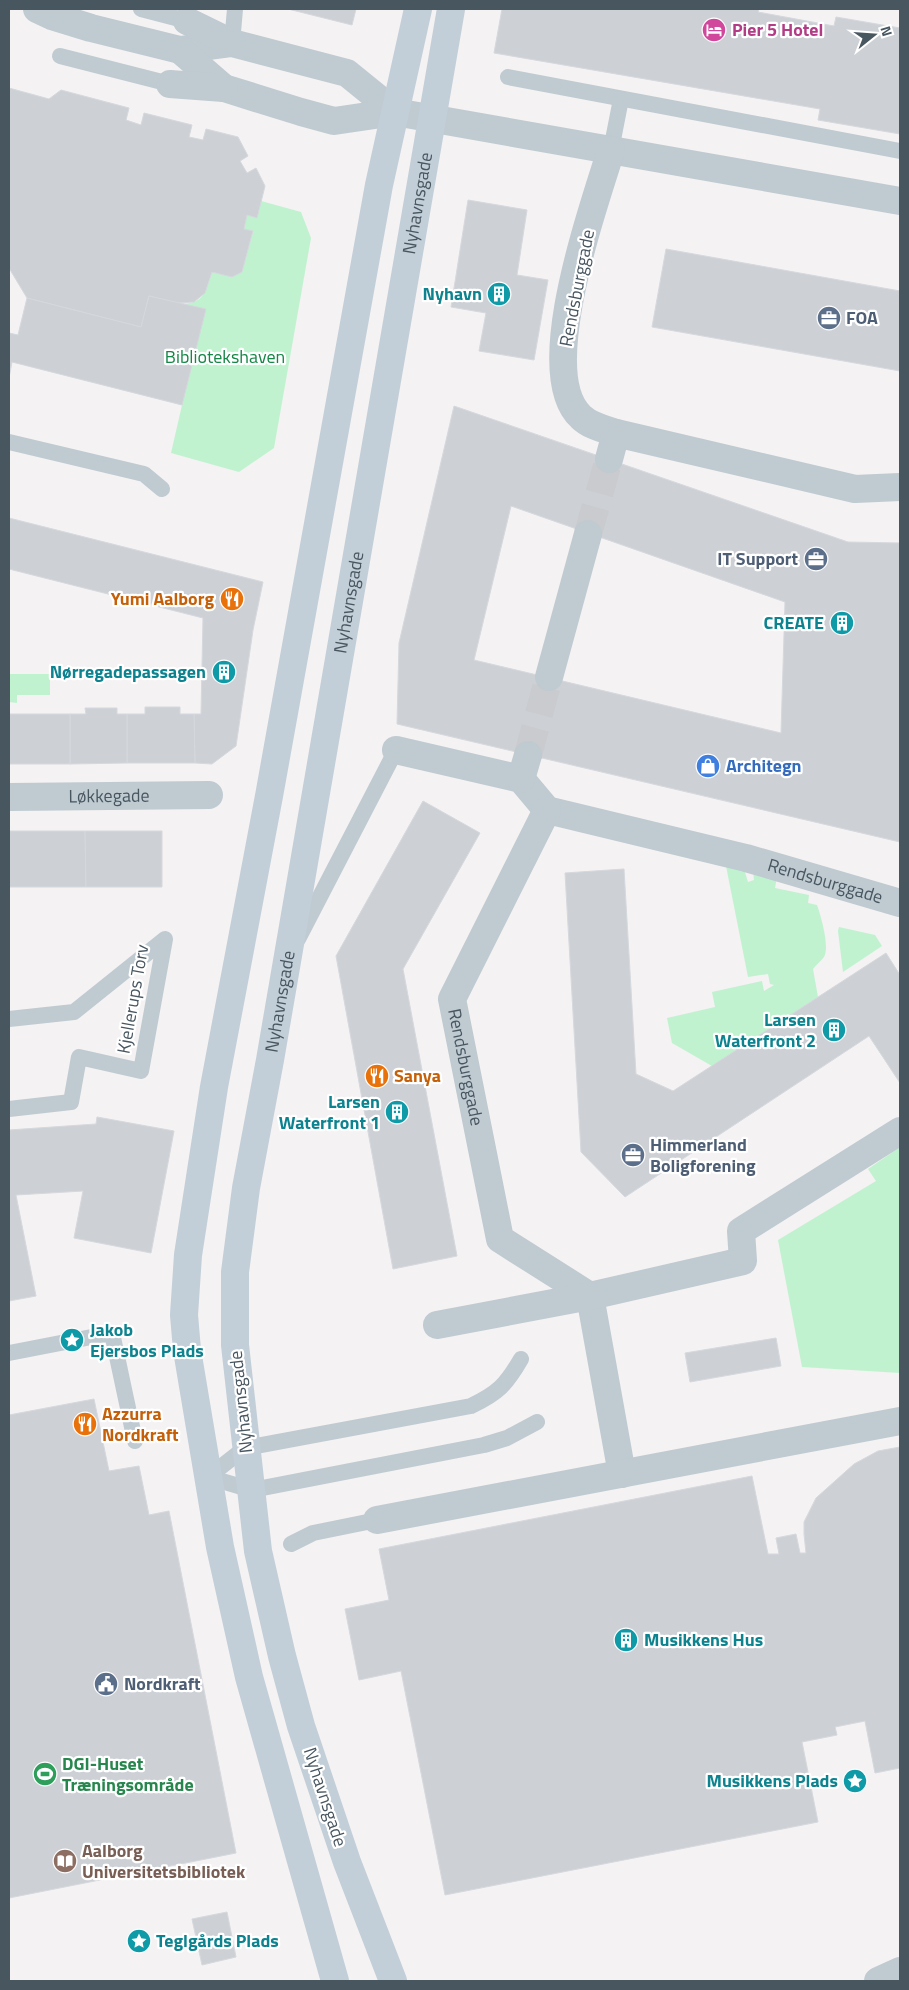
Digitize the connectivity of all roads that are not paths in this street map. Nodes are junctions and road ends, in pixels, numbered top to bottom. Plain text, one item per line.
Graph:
1 (37, 9) edge
2 (141, 9) edge
3 (235, 9) edge
4 (418, 9) edge
5 (451, 9) edge
6 (186, 20) joint
7 (232, 43) junction
8 (180, 50) junction
9 (60, 56) dead end
10 (508, 77) dead end
11 (170, 84) joint
12 (224, 88) junction
13 (621, 99) junction
14 (395, 112) junction
15 (432, 118) junction
16 (611, 150) junction
17 (900, 151) edge
18 (900, 201) edge
19 (616, 433) junction
20 (9, 442) edge
21 (609, 459) tunnel mouth
22 (900, 487) edge
23 (162, 489) dead end
24 (588, 534) tunnel mouth
25 (549, 677) tunnel mouth
26 (396, 750) joint
27 (209, 795) dead end
28 (9, 797) edge
29 (547, 810) junction
30 (900, 903) edge
31 (287, 961) junction
32 (9, 1019) edge
33 (9, 1109) edge
34 (900, 1131) edge
35 (590, 1296) junction
36 (437, 1325) dead end
37 (9, 1353) edge
38 (521, 1359) dead end
39 (900, 1421) edge
40 (537, 1422) dead end
41 (135, 1442) dead end
42 (245, 1448) junction
43 (622, 1474) junction
44 (208, 1476) junction
45 (252, 1490) junction
46 (377, 1520) joint
47 (291, 1544) dead end
48 (302, 1866) junction
49 (900, 1971) edge
50 (335, 1981) edge
51 (353, 1981) edge
52 (393, 1981) edge
53 (878, 1981) edge

1 - 8 street
2 - 6 lane
3 - 7 lane
4 - 14 main road
5 - 15 main road, Nyhavnsgade
6 - 7 street
7 - 8 street
7 - 14 street
8 - 12 street
9 - 11 lane
10 - 13 lane
11 - 12 street
12 - 14 street
13 - 16 lane
13 - 17 lane
14 - 15 street
14 - 44 main road
15 - 16 street
15 - 31 main road, Nyhavnsgade
16 - 18 street
16 - 19 street, Rendsburggade
19 - 21 street
19 - 22 street, Rendsburggade
20 - 23 lane
24 - 25 street
26 - 29 street
26 - 31 lane
27 - 28 street, Løkkegade
29 - 30 street, Rendsburggade
29 - 35 street, Rendsburggade
31 - 42 main road, Nyhavnsgade
32 - 33 lane, Kjellerups Torv
34 - 35 street
35 - 36 street
35 - 43 street
37 - 41 lane
38 - 42 lane
39 - 43 street
40 - 45 lane
42 - 44 lane
42 - 45 main road, Nyhavnsgade
43 - 46 street
44 - 45 lane
44 - 48 main road
45 - 52 main road, Nyhavnsgade
46 - 47 lane
48 - 50 main road
48 - 51 main road
49 - 53 street

